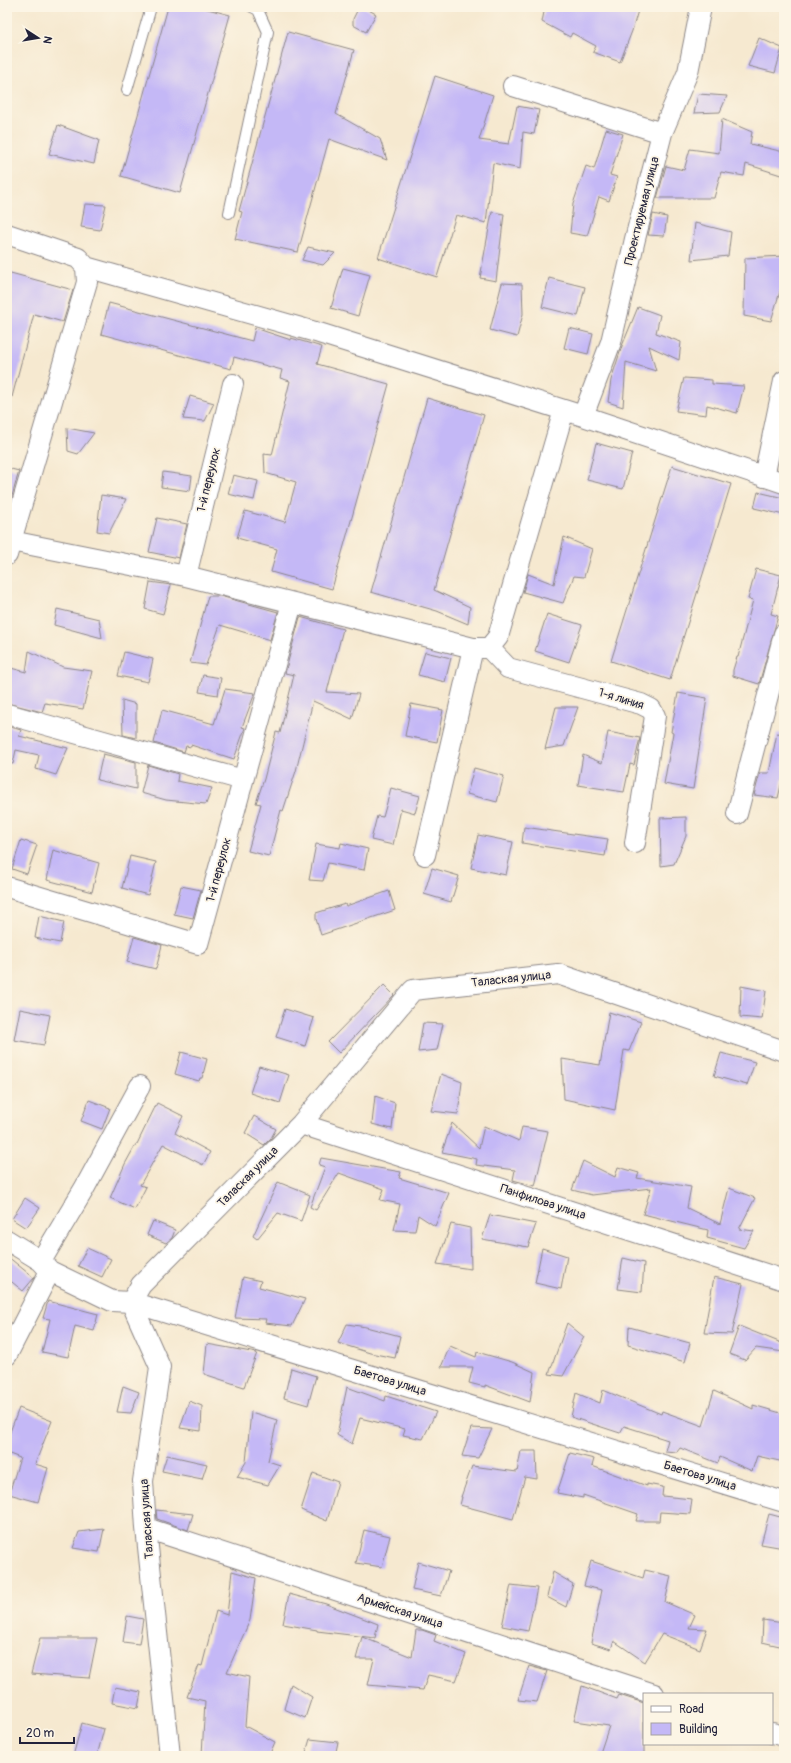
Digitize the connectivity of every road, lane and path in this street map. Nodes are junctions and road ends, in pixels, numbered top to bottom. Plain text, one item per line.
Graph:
1 (151, 7) edge
2 (252, 7) edge
3 (701, 7) edge
4 (513, 86) dead end
5 (127, 90) dead end
6 (662, 133) junction
7 (229, 213) dead end
8 (7, 234) edge
9 (86, 267) junction
10 (784, 381) edge
11 (232, 384) dead end
12 (573, 413) junction
13 (764, 477) junction
14 (784, 483) edge
15 (9, 548) edge
16 (186, 576) junction
17 (292, 603) junction
18 (784, 634) edge
19 (481, 648) junction
20 (7, 714) edge
21 (243, 780) junction
22 (737, 814) dead end
23 (635, 843) dead end
24 (426, 855) dead end
25 (7, 887) edge
26 (784, 1051) edge
27 (140, 1086) dead end
28 (301, 1124) junction
29 (7, 1240) edge
30 (45, 1266) junction
31 (784, 1280) edge
32 (131, 1302) junction
33 (7, 1355) edge
34 (784, 1502) edge
35 (146, 1528) junction
36 (651, 1693) edge
37 (773, 1733) edge
38 (784, 1736) edge
39 (170, 1756) edge

1 - 5 lane
2 - 7 lane
3 - 6 street, Проектируемая улица
4 - 6 street
6 - 12 street, Проектируемая улица
8 - 9 street
9 - 12 street
9 - 15 street
10 - 13 street
11 - 16 street, 1-й переулок
12 - 13 street
12 - 19 street, Проектируемая улица
13 - 14 street
15 - 16 street
16 - 17 street
17 - 19 street
17 - 21 street, 1-й переулок
18 - 22 street
19 - 23 street, 1-я линия
19 - 24 street, Проектируемая улица
20 - 21 street
21 - 25 street, 1-й переулок
26 - 28 street, Талаская улица
27 - 30 street
28 - 31 street, Панфилова улица
28 - 32 street, Талаская улица
29 - 30 street, Баетова улица
30 - 32 street, Баетова улица
30 - 33 street
32 - 34 street, Баетова улица
32 - 35 street, Талаская улица
35 - 36 street, Армейская улица
35 - 39 street, Талаская улица
37 - 38 street

